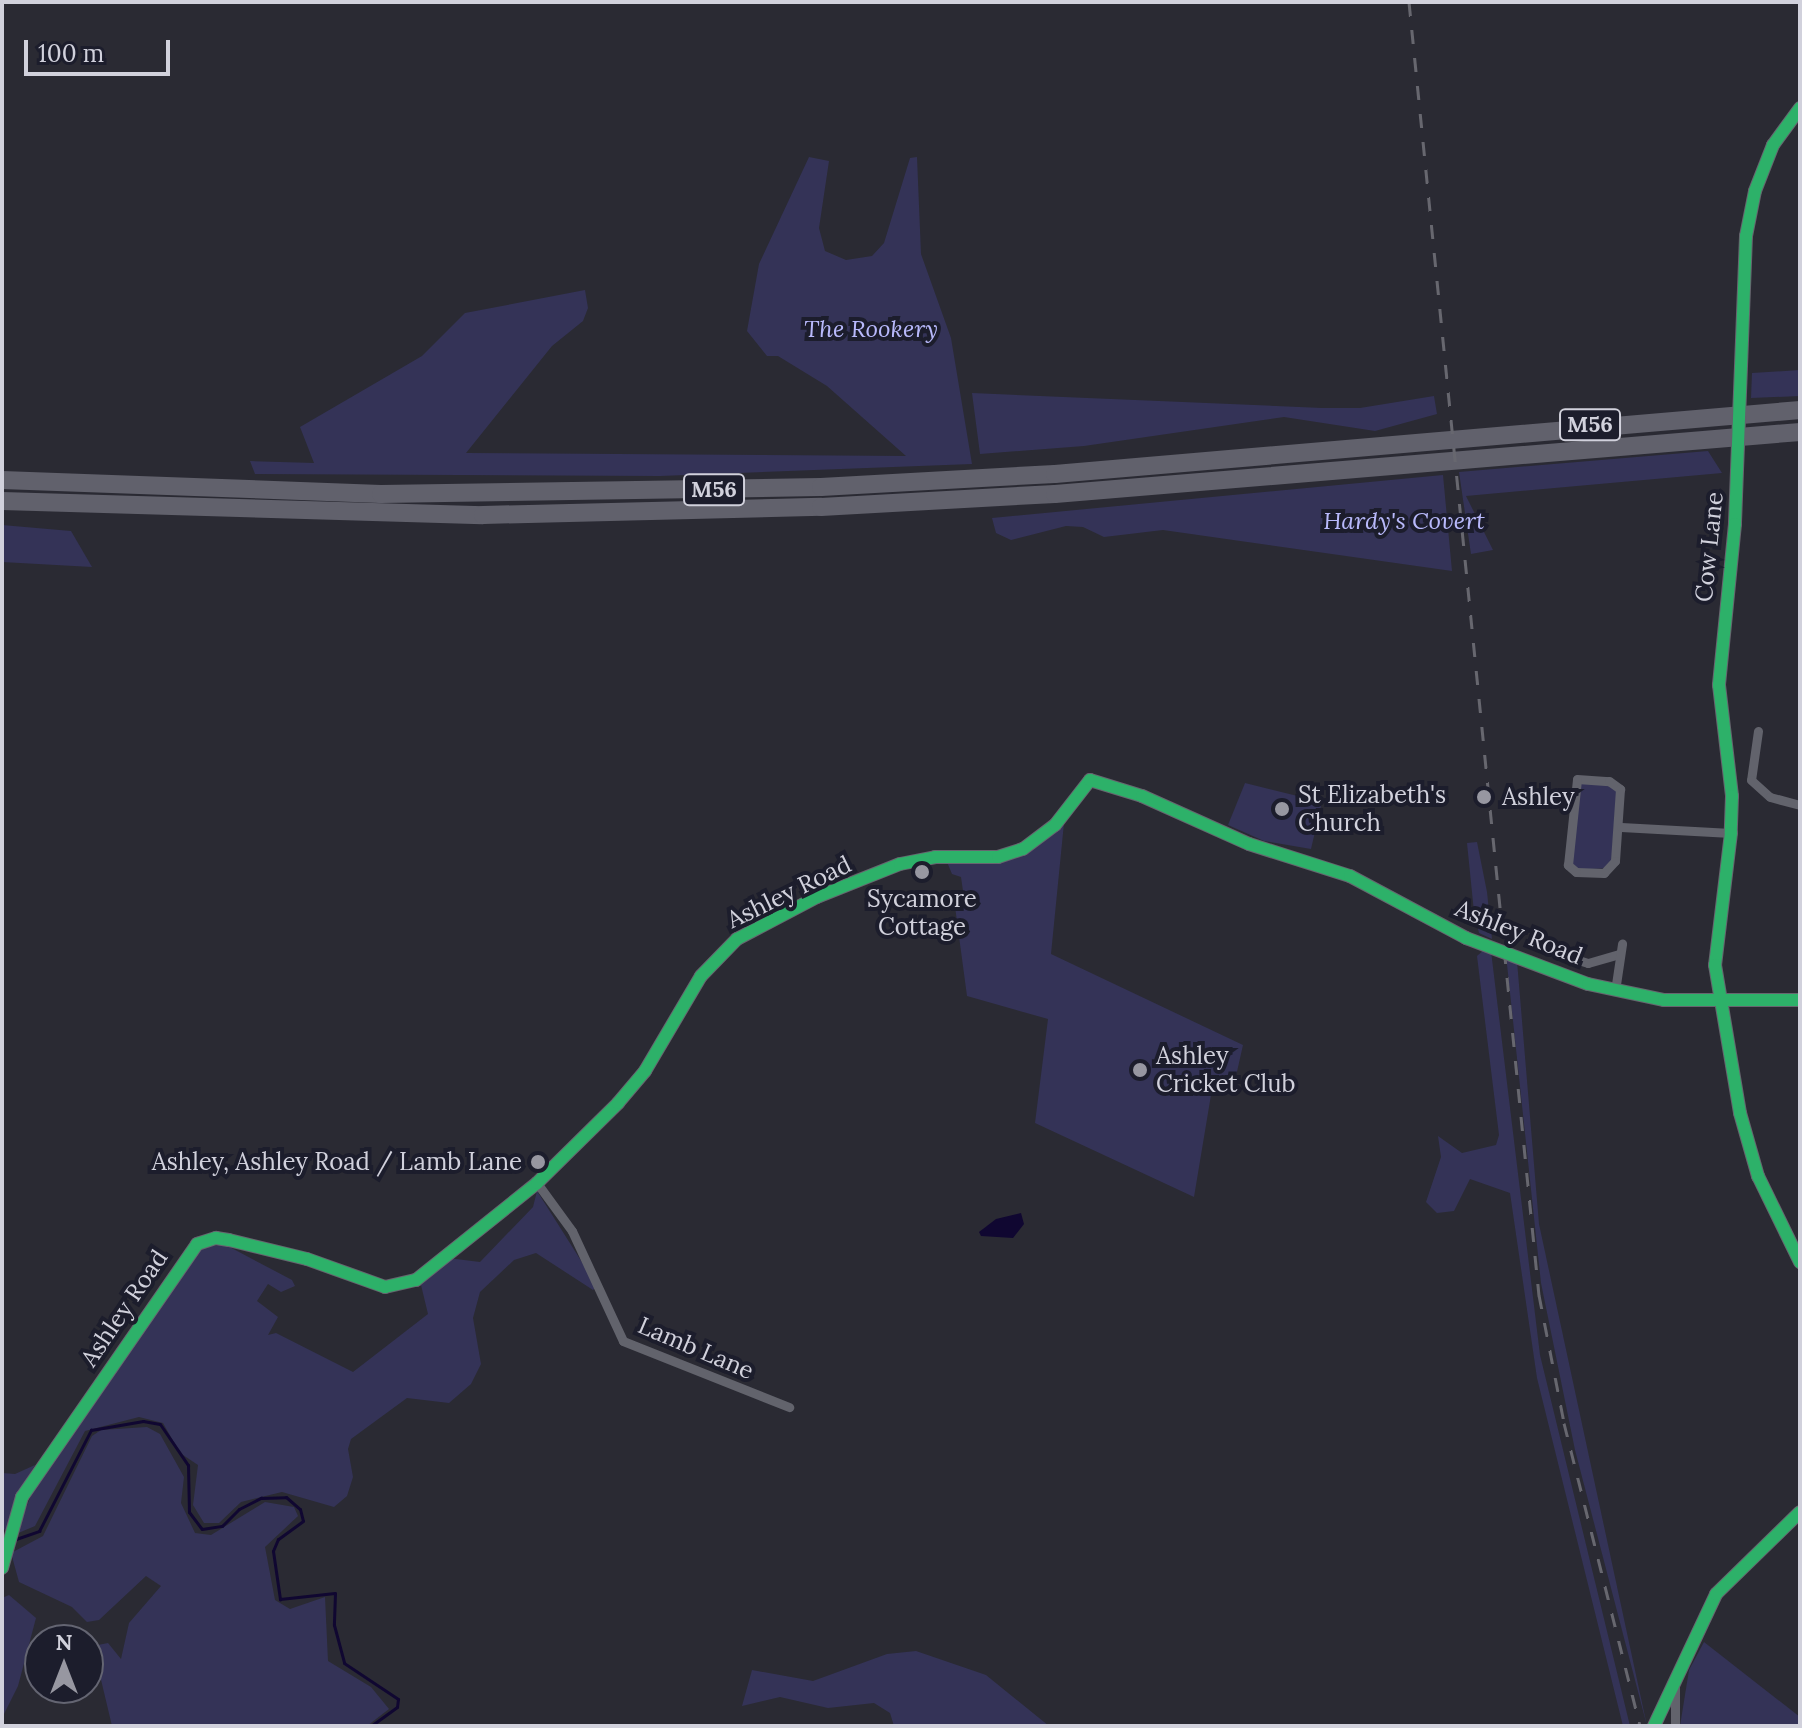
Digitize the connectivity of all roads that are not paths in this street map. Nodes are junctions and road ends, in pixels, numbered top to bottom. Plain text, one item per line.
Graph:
1 (1800, 108) edge
2 (1800, 410) edge
3 (1800, 432) edge
4 (2, 480) edge
5 (2, 501) edge
6 (1758, 731) dead end
7 (1730, 774) junction
8 (1750, 775) junction
9 (1800, 805) edge
10 (1621, 827) junction
11 (1731, 833) junction
12 (1563, 955) dead end
13 (1615, 991) junction
14 (1800, 1000) edge
15 (1718, 1002) junction
16 (537, 1183) junction
17 (1800, 1262) edge
18 (789, 1407) dead end
19 (1800, 1512) edge
20 (2, 1568) edge
21 (1675, 1686) junction
22 (1654, 1726) edge
23 (1675, 1726) edge

1 - 7 street, Cow Lane
2 - 4 highway, M56
3 - 5 highway, M56
6 - 8 street
7 - 8 street
7 - 11 street, Cow Lane
8 - 9 street
10 - 10 street
10 - 11 street
11 - 15 street, Cow Lane
12 - 13 street
13 - 15 street, Ashley Road
13 - 16 street, Ashley Road
14 - 15 street, Ashley Road
15 - 17 street, Cow Lane
16 - 18 street, Lamb Lane
16 - 20 street, Ashley Road
19 - 21 street
21 - 22 street
21 - 23 street

